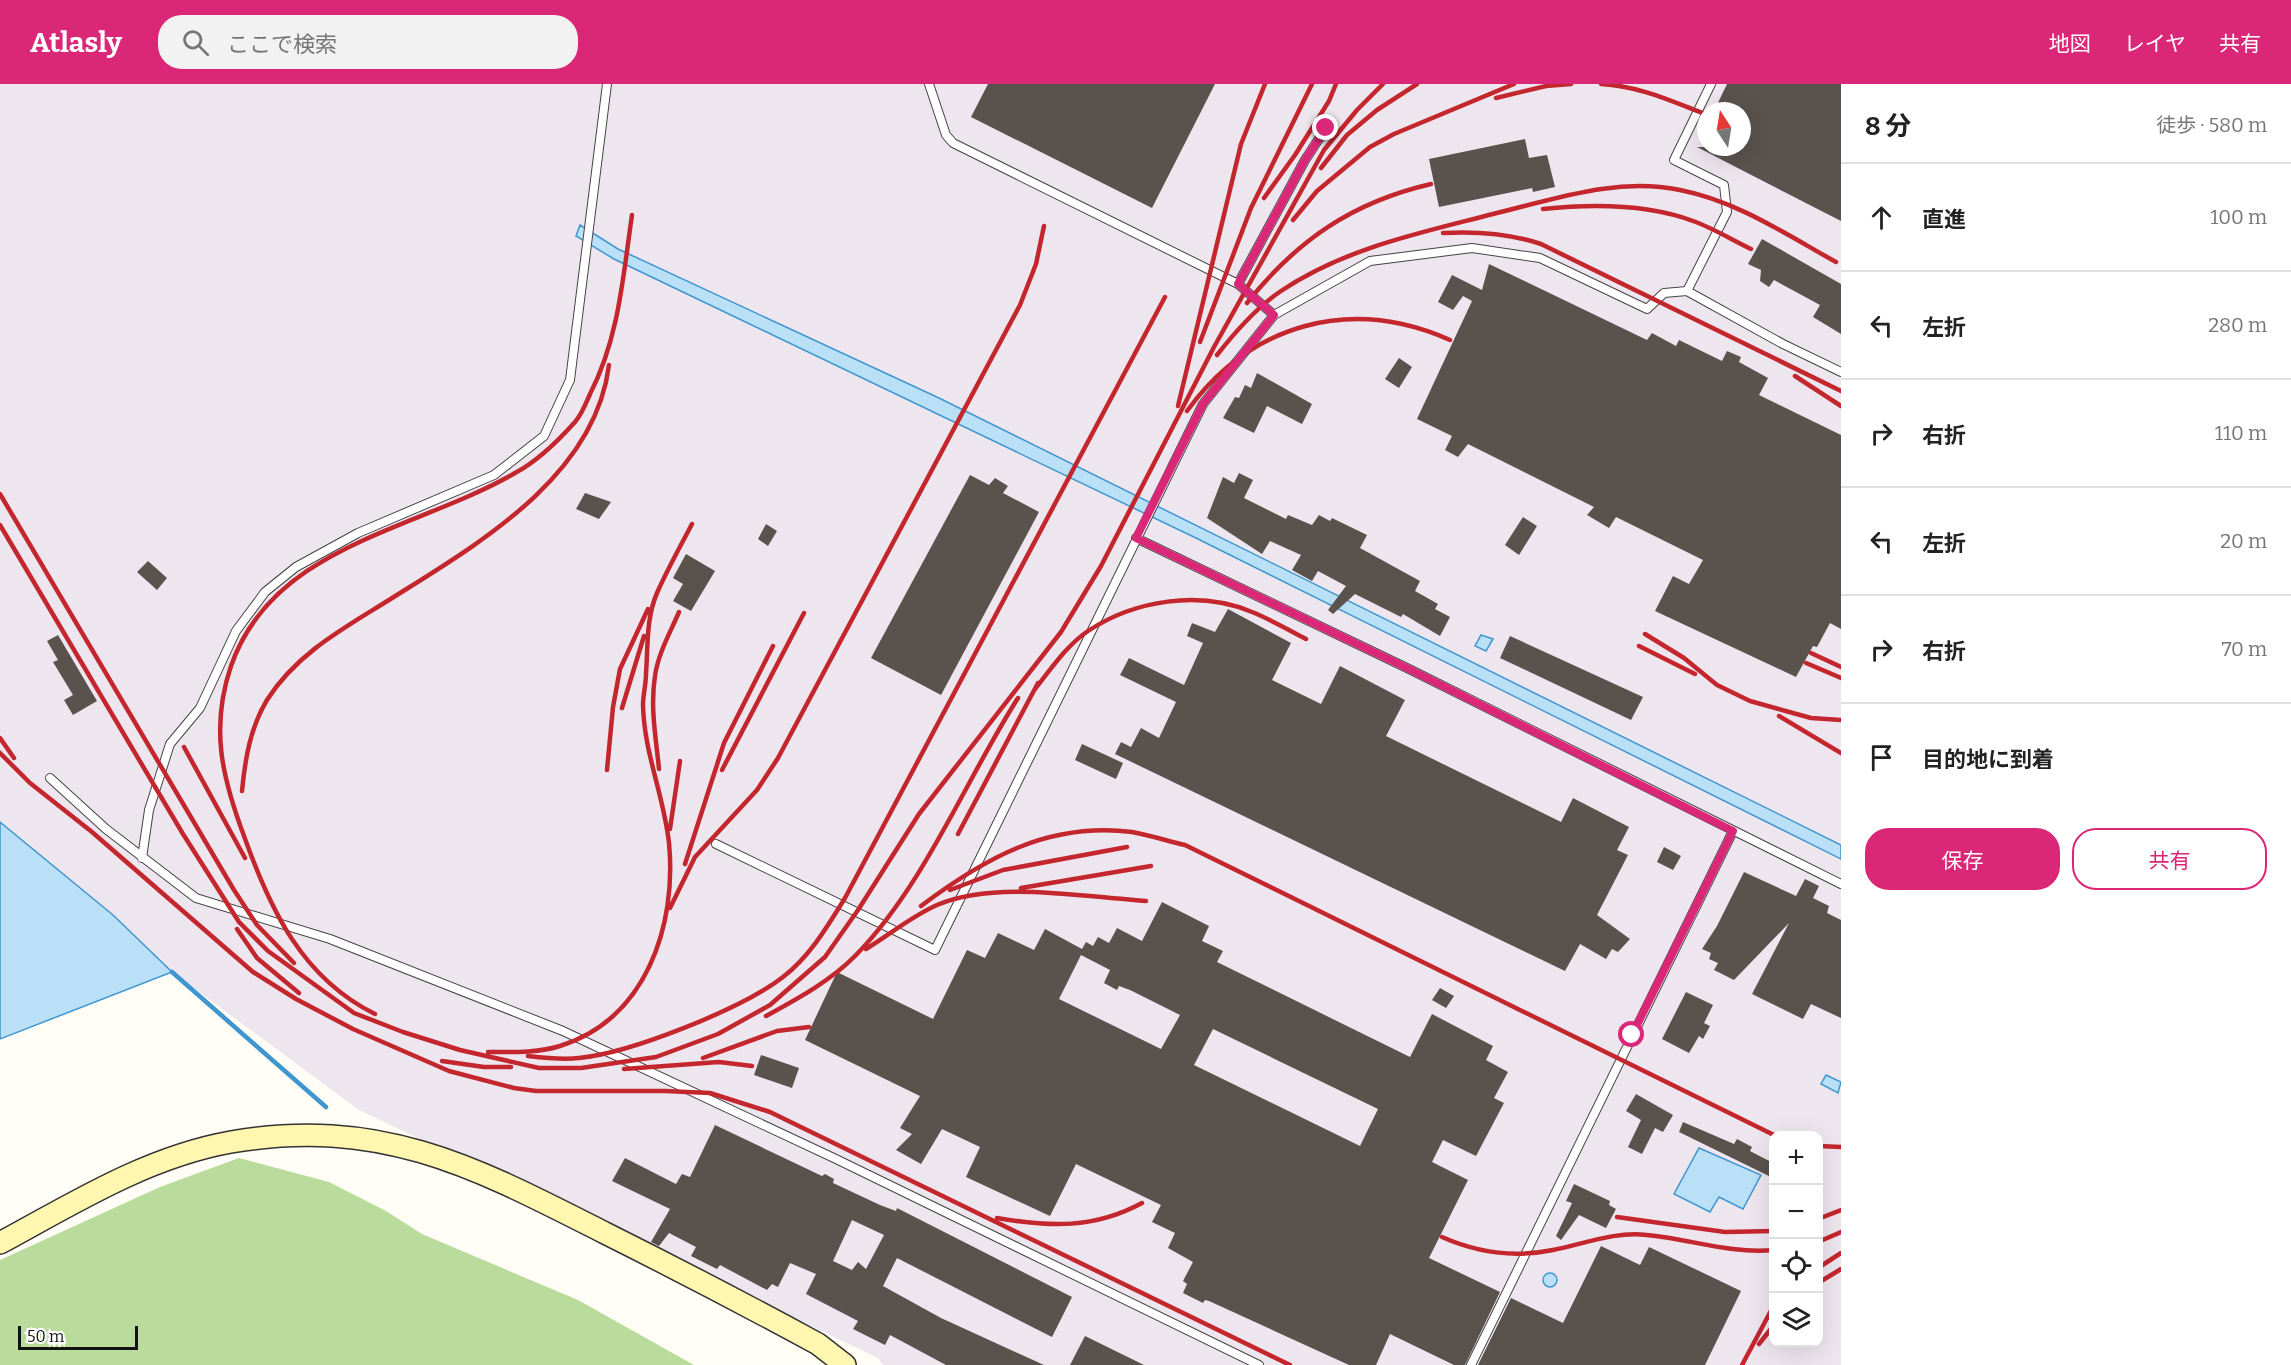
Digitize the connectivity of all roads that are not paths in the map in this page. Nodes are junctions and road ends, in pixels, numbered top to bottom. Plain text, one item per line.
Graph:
1 (607, 84) edge
2 (928, 84) edge
3 (1711, 84) edge
4 (1326, 128) dead end
5 (1238, 284) junction
6 (1687, 291) junction
7 (1274, 315) junction
8 (1841, 372) edge
9 (1136, 538) junction
10 (50, 777) dead end
11 (1733, 831) junction
12 (716, 844) dead end
13 (142, 858) junction
14 (1841, 884) edge
15 (0, 1243) edge
16 (845, 1365) edge
17 (1259, 1365) edge
18 (1471, 1365) edge

1 - 13 lane
2 - 5 lane
3 - 6 lane
4 - 5 lane
5 - 7 lane
6 - 7 lane
6 - 8 lane
7 - 9 lane
9 - 11 lane
9 - 12 lane
10 - 13 lane
11 - 14 lane
11 - 18 lane
13 - 17 lane
15 - 16 street

